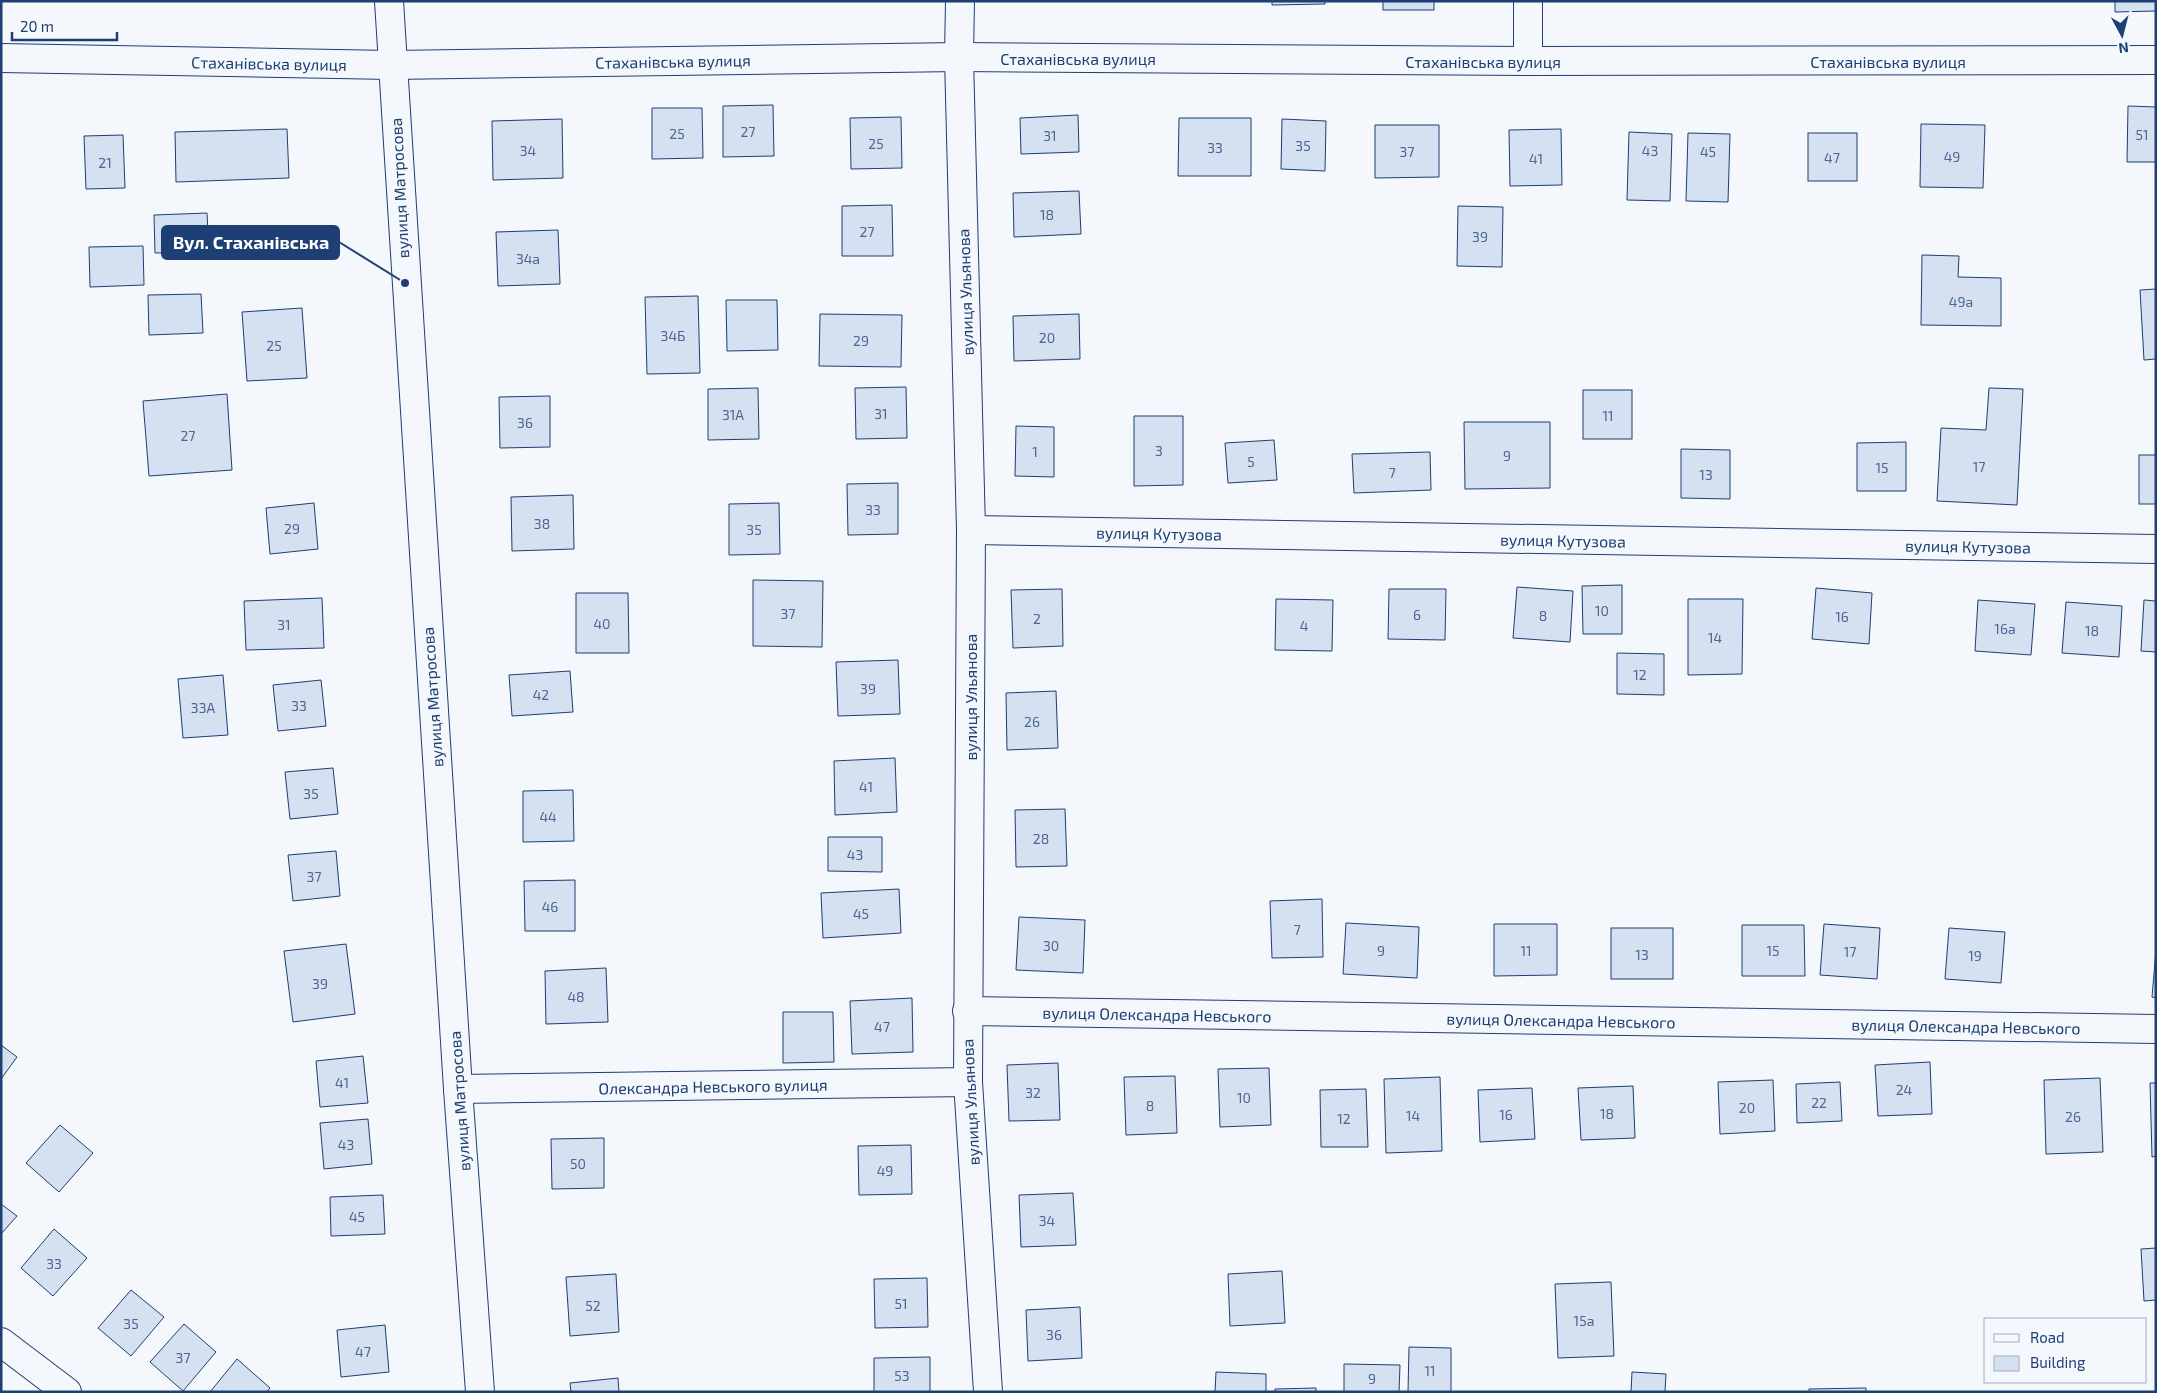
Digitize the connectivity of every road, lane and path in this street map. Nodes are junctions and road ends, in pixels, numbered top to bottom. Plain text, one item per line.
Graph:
1 (388, 1) edge
2 (960, 1) edge
3 (1528, 1) edge
4 (959, 57) junction
5 (1, 58) edge
6 (2156, 60) edge
7 (1528, 62) junction
8 (392, 65) junction
9 (971, 530) junction
10 (2156, 550) edge
11 (967, 1012) junction
12 (2156, 1029) edge
13 (968, 1082) junction
14 (458, 1089) junction
15 (1, 1342) edge
16 (67, 1392) edge
17 (480, 1392) edge
18 (988, 1392) edge

1 - 8 street, вулиця Матросова
2 - 4 street, вулиця Ульянова
3 - 7 street
4 - 7 street, Стаханівська вулиця
4 - 8 street, Стаханівська вулиця
4 - 9 street, вулиця Ульянова
5 - 8 street, Стаханівська вулиця
6 - 7 street, Стаханівська вулиця
8 - 14 street, вулиця Матросова
9 - 10 street, вулиця Кутузова
9 - 11 street, вулиця Ульянова
11 - 12 street, вулиця Олександра Невського
11 - 13 street, вулиця Ульянова
13 - 14 street, Олександра Невського вулиця
13 - 18 street, вулиця Ульянова
14 - 17 street, вулиця Матросова
15 - 16 street

